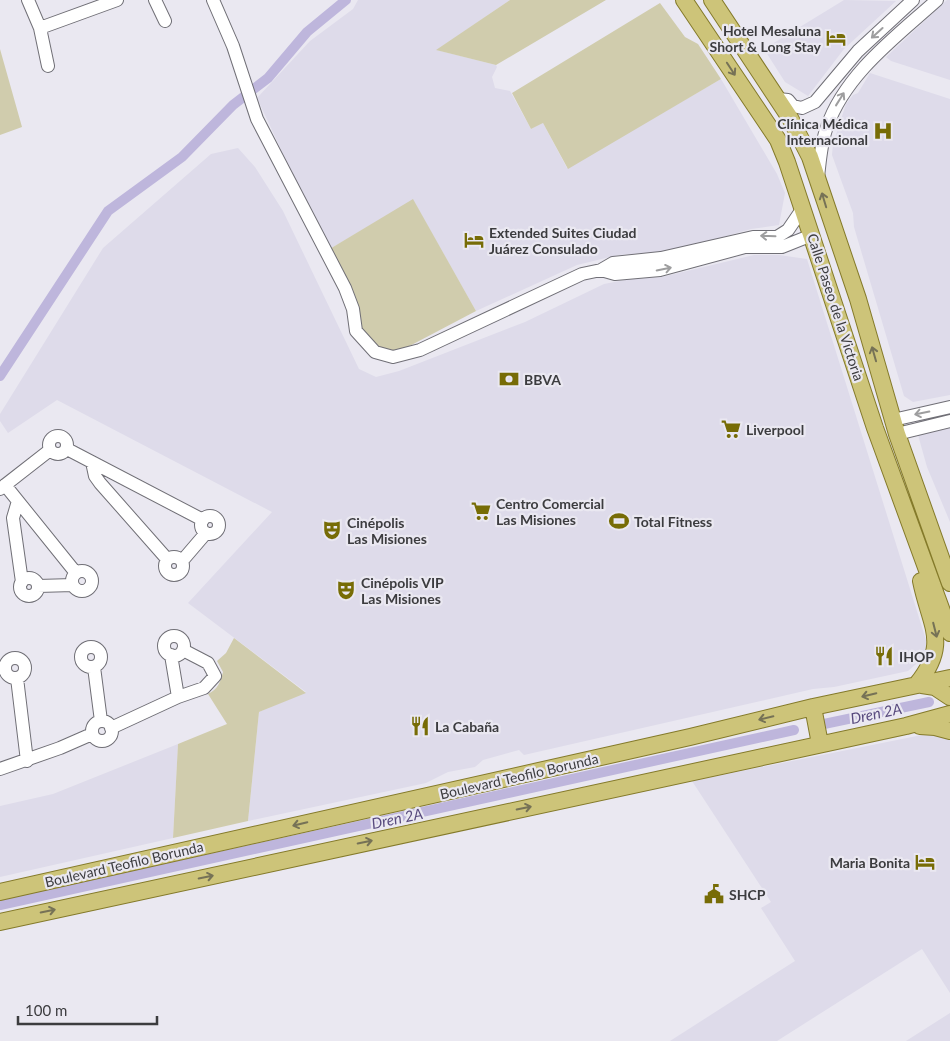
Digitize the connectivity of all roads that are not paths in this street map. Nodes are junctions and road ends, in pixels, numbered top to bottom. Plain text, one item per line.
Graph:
1 (117, 0) edge
2 (155, 0) edge
3 (213, 0) edge
4 (684, 0) edge
5 (712, 0) edge
6 (913, 0) edge
7 (937, 0) edge
8 (31, 1) edge
9 (165, 21) dead end
10 (40, 28) junction
11 (858, 51) junction
12 (871, 61) junction
13 (48, 66) dead end
14 (778, 99) junction
15 (817, 179) junction
16 (803, 208) junction
17 (812, 235) junction
18 (601, 270) junction
19 (854, 362) junction
20 (950, 407) edge
21 (950, 422) edge
22 (895, 427) junction
23 (881, 447) junction
24 (92, 462) junction
25 (3, 487) edge
26 (18, 501) junction
27 (918, 549) junction
28 (947, 556) edge
29 (950, 583) edge
30 (950, 633) edge
31 (183, 650) junction
32 (171, 656) junction
33 (94, 667) dead end
34 (2, 670) edge
35 (18, 678) junction
36 (950, 678) edge
37 (917, 684) junction
38 (178, 697) junction
39 (950, 697) edge
40 (813, 707) junction
41 (950, 714) edge
42 (106, 724) junction
43 (906, 726) junction
44 (950, 731) edge
45 (92, 734) junction
46 (820, 744) junction
47 (27, 761) junction
48 (0, 769) edge
49 (0, 892) edge
50 (0, 922) edge

1 - 10 street
2 - 9 street
3 - 18 street
4 -> 16 main road, Calle Paseo de la Victoria
5 - 14 main road, Calle Paseo de la Victoria
6 -> 11 street
7 - 12 street
8 - 10 street
10 - 13 street
11 - 12 street
11 - 14 street
15 -> 12 street
14 - 15 main road, Calle Paseo de la Victoria
22 -> 15 main road, Calle Paseo de la Victoria
16 - 17 main road, Calle Paseo de la Victoria
16 -> 18 street
18 -> 17 street
17 - 19 main road, Calle Paseo de la Victoria
19 - 22 main road
19 - 23 main road, Calle Paseo de la Victoria
20 -> 22 street
21 - 22 street
22 - 28 main road, Calle Paseo de la Victoria
23 - 27 main road, Calle Paseo de la Victoria
23 - 28 main road
24 - 24 street
24 - 25 street
25 - 26 street
26 - 26 street
27 - 30 main road, Calle Paseo de la Victoria
27 -> 37 main road
28 - 29 main road
31 - 32 street
31 - 32 street
31 - 38 street
32 - 38 street
33 - 42 street
34 - 35 street
34 - 35 street
35 - 47 street
36 - 37 main road, Boulevard Teofilo Borunda
37 - 39 main road
37 -> 40 main road, Boulevard Teofilo Borunda
38 - 42 street
40 - 46 main road
40 -> 49 main road, Boulevard Teofilo Borunda
41 - 43 main road, Boulevard Teofilo Borunda
42 - 45 street
42 - 45 street
43 - 44 main road
43 - 46 main road, Boulevard Teofilo Borunda
45 - 47 street
50 -> 46 main road, Boulevard Teofilo Borunda
47 - 48 street

